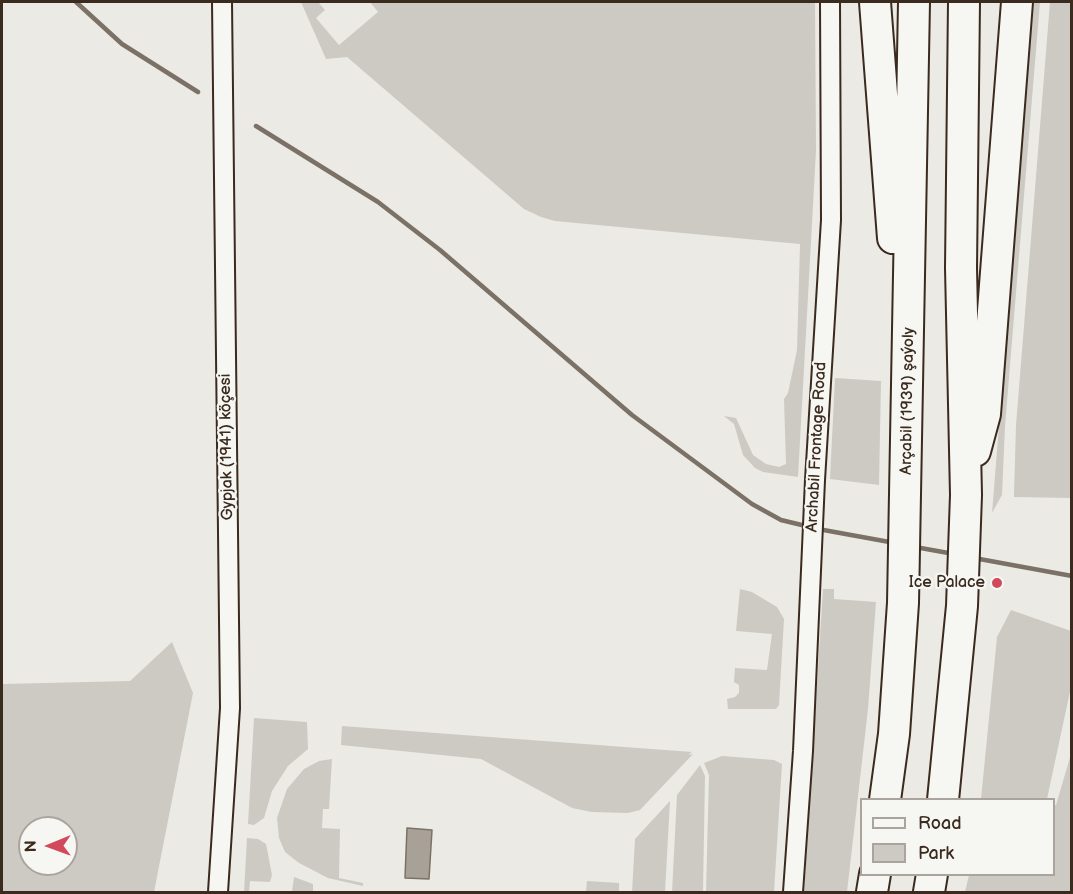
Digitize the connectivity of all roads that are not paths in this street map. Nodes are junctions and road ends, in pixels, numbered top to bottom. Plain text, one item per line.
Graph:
1 (222, 2) edge
2 (830, 2) edge
3 (875, 2) edge
4 (914, 2) edge
5 (964, 2) edge
6 (1017, 2) edge
7 (906, 483) junction
8 (966, 491) junction
9 (885, 798) edge
10 (943, 798) edge
11 (875, 876) edge
12 (932, 876) edge
13 (218, 892) edge
14 (793, 892) edge
15 (872, 892) edge
16 (929, 892) edge

1 - 13 street, Gypjak (1941) köçesi
2 - 14 street, Archabil Frontage Road
3 - 7 main road
4 - 7 main road, Arçabil (1939) şaýoly
5 - 8 main road
6 - 8 main road
7 - 9 main road, Arçabil (1939) şaýoly
8 - 10 main road
11 - 15 main road
12 - 16 main road

